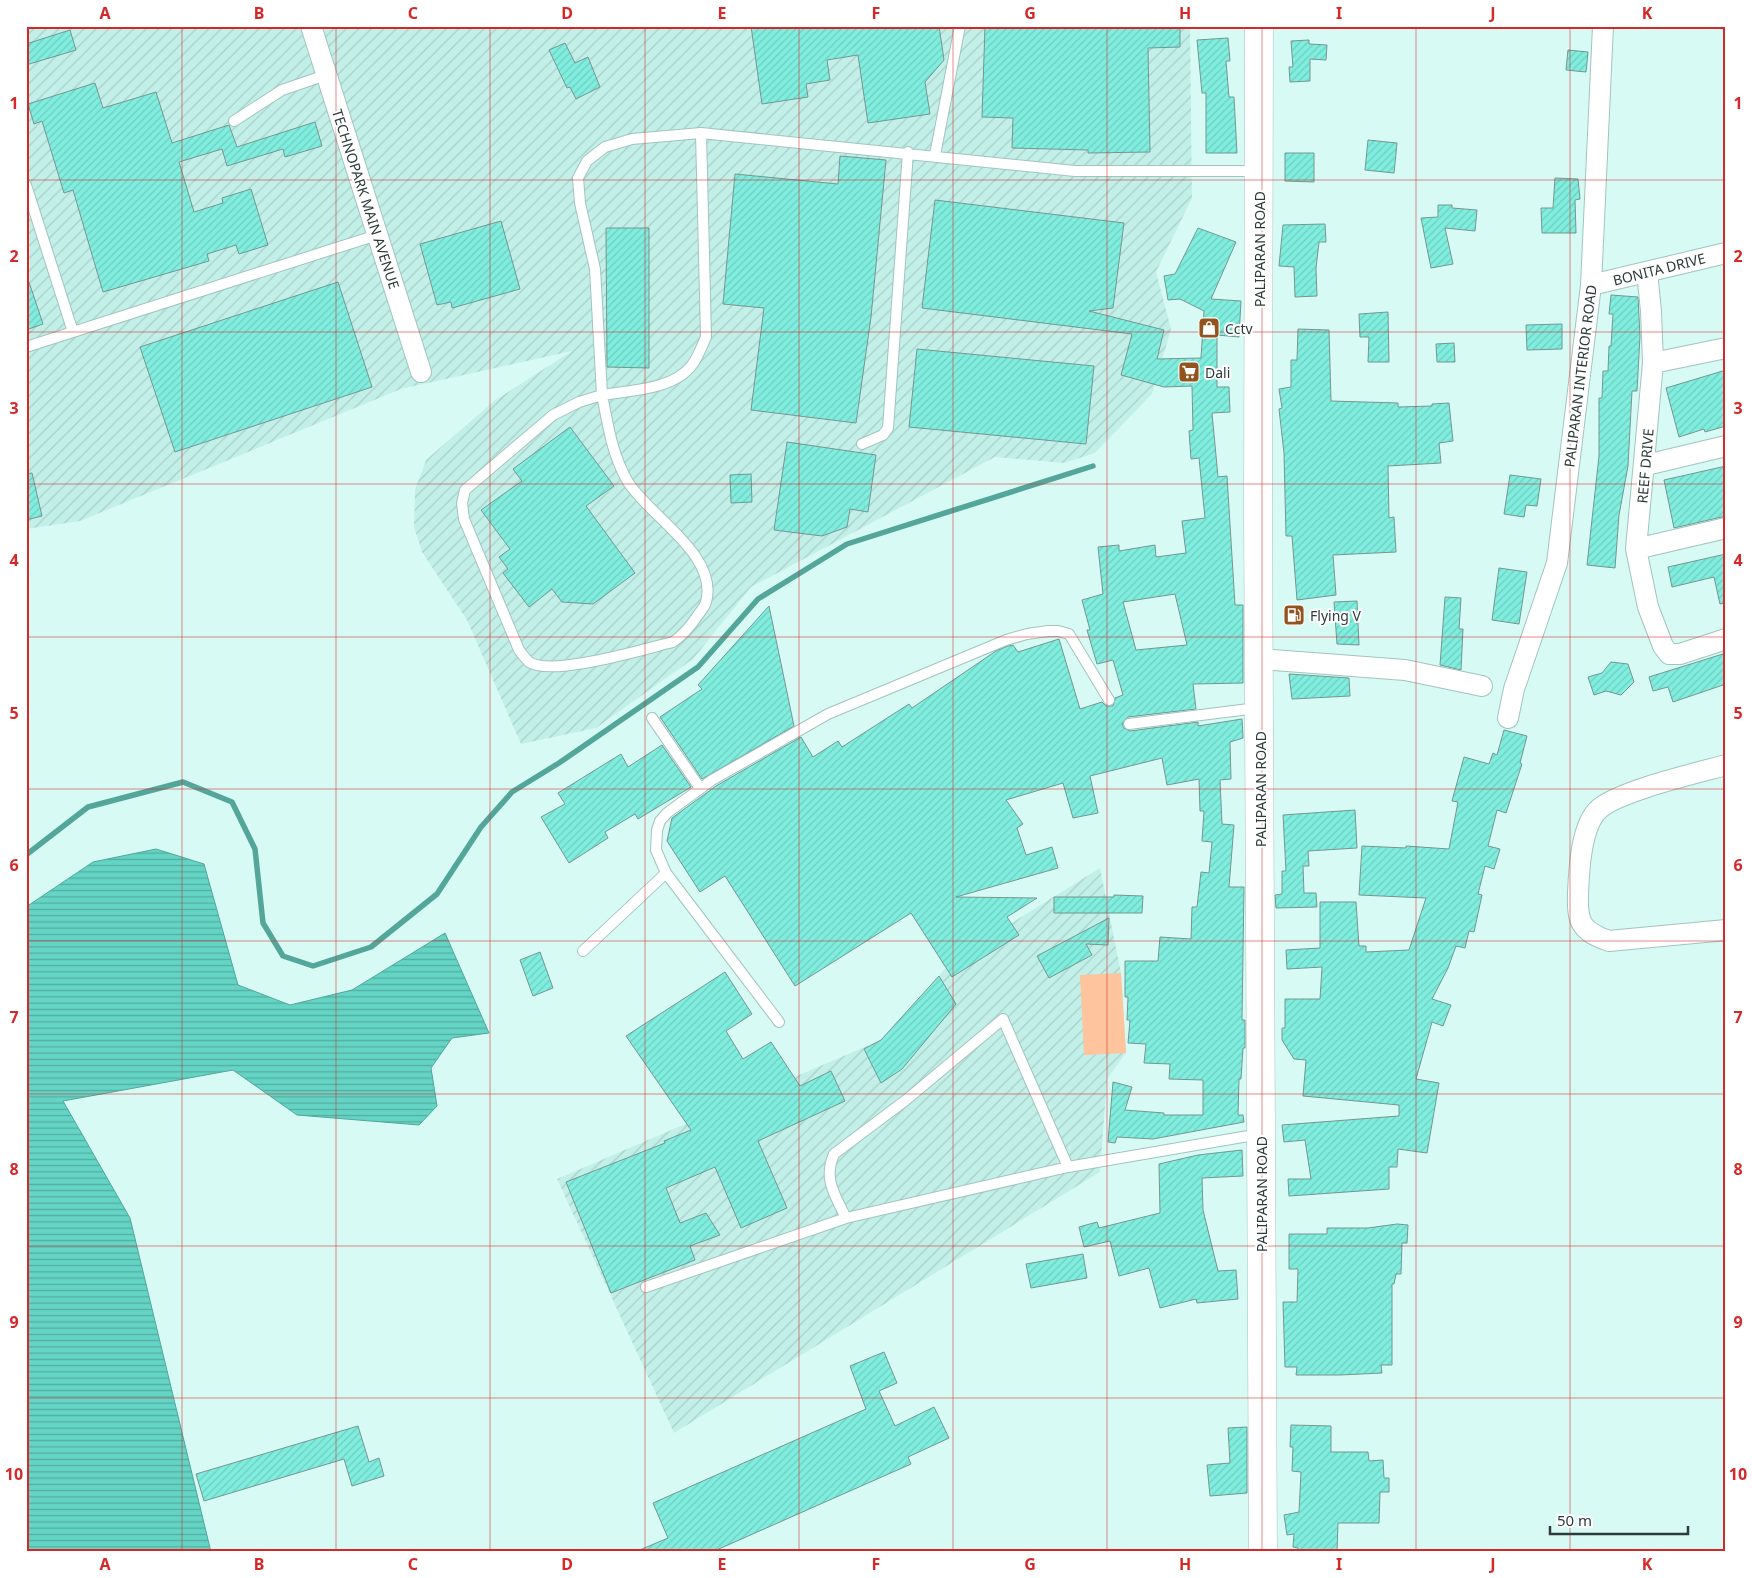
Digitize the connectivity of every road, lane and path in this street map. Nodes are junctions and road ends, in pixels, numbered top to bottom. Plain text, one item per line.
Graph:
1 (311, 26) edge
2 (960, 26) edge
3 (1259, 26) edge
4 (1603, 26) edge
5 (326, 75) junction
6 (234, 121) dead end
7 (702, 134) junction
8 (908, 152) junction
9 (935, 155) junction
10 (1259, 171) junction
11 (26, 185) edge
12 (377, 235) junction
13 (1726, 252) edge
14 (1646, 272) junction
15 (1591, 285) junction
16 (73, 332) junction
17 (26, 347) edge
18 (1726, 348) edge
19 (1653, 363) junction
20 (421, 372) dead end
21 (602, 395) junction
22 (862, 444) dead end
23 (1726, 446) edge
24 (1646, 465) junction
25 (1726, 528) edge
26 (1636, 549) junction
27 (1726, 639) edge
28 (1260, 659) junction
29 (1482, 686) dead end
30 (1109, 700) dead end
31 (1260, 708) junction
32 (652, 718) dead end
33 (1508, 718) dead end
34 (1129, 724) dead end
35 (1726, 765) edge
36 (700, 788) junction
37 (666, 873) junction
38 (1726, 930) edge
39 (583, 951) dead end
40 (779, 1022) dead end
41 (1260, 1134) junction
42 (1068, 1167) junction
43 (846, 1218) junction
44 (646, 1287) dead end
45 (1263, 1552) edge

1 - 5 street, TECHNOPARK MAIN AVENUE
2 - 9 lane
3 - 10 main road, PALIPARAN ROAD
4 - 15 street, PALIPARAN INTERIOR ROAD
5 - 6 lane
5 - 12 street, TECHNOPARK MAIN AVENUE
7 - 8 lane
7 - 21 lane
7 - 21 lane
8 - 9 lane
8 - 22 lane
9 - 10 lane
10 - 28 main road, PALIPARAN ROAD
11 - 16 lane
12 - 16 lane
12 - 20 street, TECHNOPARK MAIN AVENUE
13 - 14 street, BONITA DRIVE
14 - 15 street, BONITA DRIVE
14 - 19 street, REEF DRIVE
15 - 33 street, PALIPARAN INTERIOR ROAD
16 - 17 lane
18 - 19 street
19 - 24 street, REEF DRIVE
21 - 21 lane
23 - 24 street
24 - 26 street, REEF DRIVE
25 - 26 street
26 - 27 street, REEF DRIVE
28 - 29 street
28 - 31 main road, PALIPARAN ROAD
30 - 36 lane
31 - 34 lane
31 - 41 main road, PALIPARAN ROAD
32 - 36 lane
35 - 38 street
36 - 37 lane
37 - 39 lane
37 - 40 lane
41 - 42 lane
41 - 45 main road, PALIPARAN ROAD
42 - 43 lane
42 - 43 lane
43 - 44 lane

